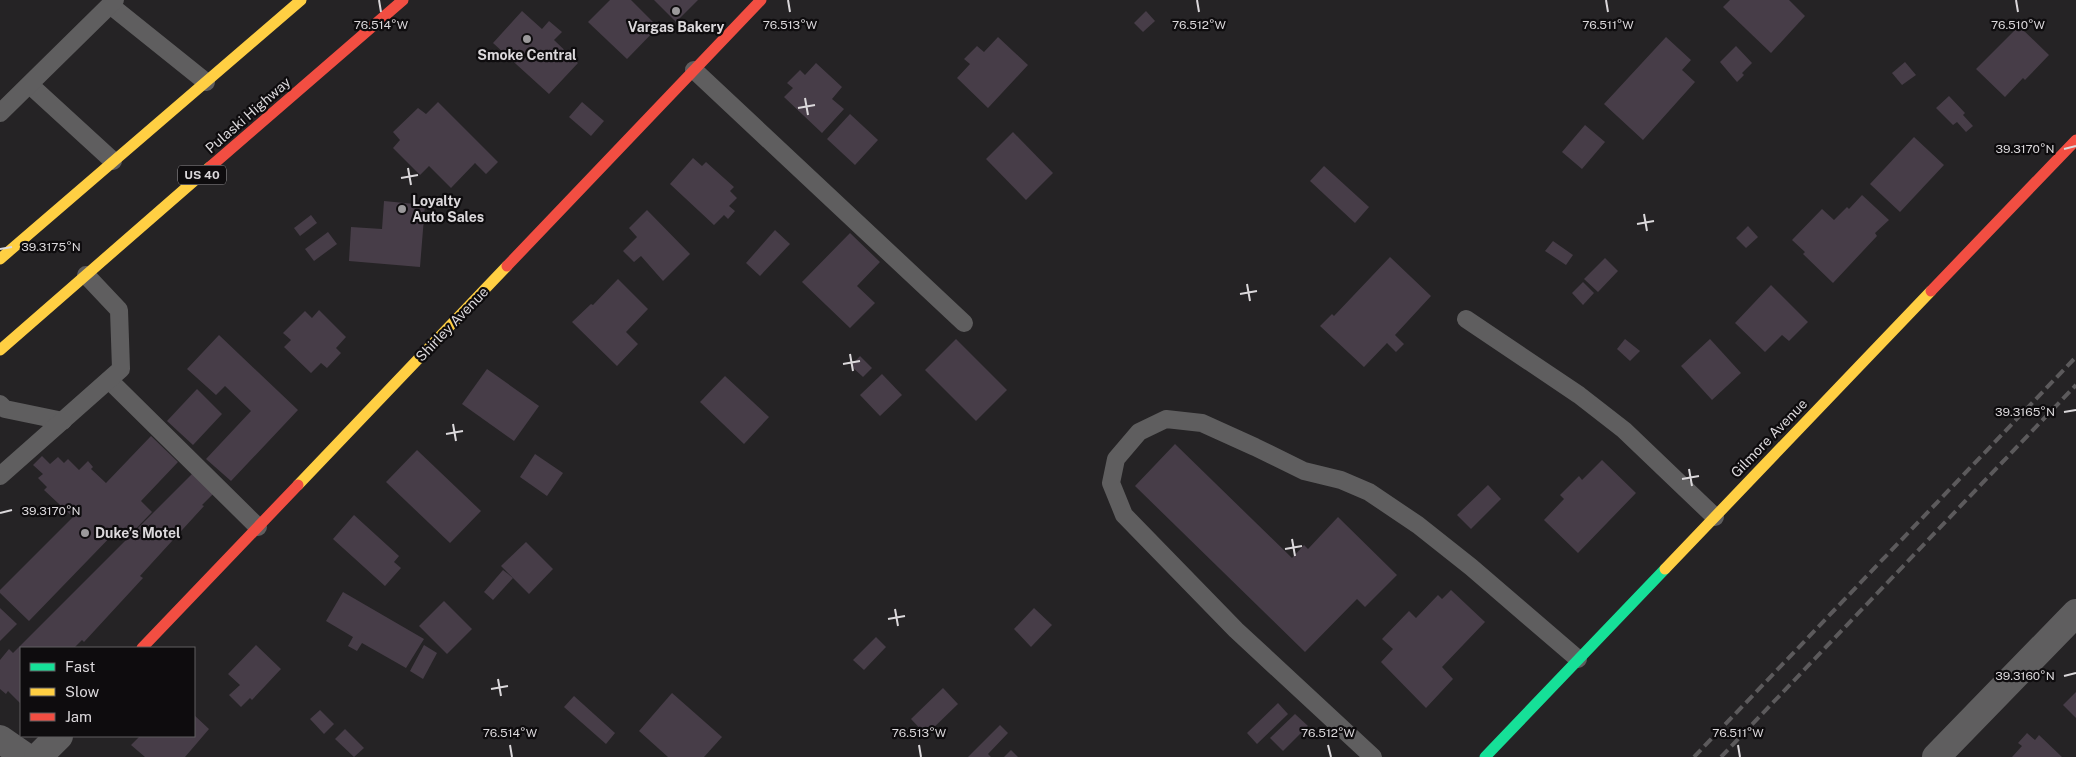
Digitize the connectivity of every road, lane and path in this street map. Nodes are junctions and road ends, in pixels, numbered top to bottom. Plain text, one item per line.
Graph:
1 (301, 0) edge
2 (403, 0) edge
3 (761, 0) edge
4 (112, 3) edge
5 (694, 70) junction
6 (206, 82) junction
7 (30, 85) junction
8 (0, 113) edge
9 (2076, 140) edge
10 (114, 161) junction
11 (0, 259) edge
12 (86, 275) junction
13 (1466, 319) dead end
14 (964, 322) dead end
15 (0, 350) edge
16 (109, 380) junction
17 (0, 404) edge
18 (63, 421) junction
19 (0, 476) edge
20 (1715, 517) junction
21 (258, 527) junction
22 (2076, 613) edge
23 (143, 647) edge
24 (1578, 659) junction
25 (57, 737) edge
26 (0, 739) edge
27 (26, 757) edge
28 (38, 757) edge
29 (1373, 757) edge
30 (1484, 757) edge
31 (1936, 757) edge

1 - 6 main road
2 - 12 main road, Pulaski Highway / US 40
3 - 5 main road, Shirley Avenue
4 - 6 lane
4 - 7 lane
5 - 14 lane
5 - 21 main road, Shirley Avenue
6 - 10 main road
7 - 8 lane
7 - 10 lane
9 - 20 main road, Gilmore Avenue
10 - 11 main road
12 - 15 main road, Pulaski Highway / US 40
12 - 16 lane
13 - 20 lane
16 - 18 lane
16 - 21 lane
17 - 18 lane
18 - 19 lane
20 - 24 main road, Gilmore Avenue
21 - 23 main road, Shirley Avenue
22 - 31 street
24 - 29 lane
24 - 30 main road, Gilmore Avenue
25 - 28 street
26 - 27 street

